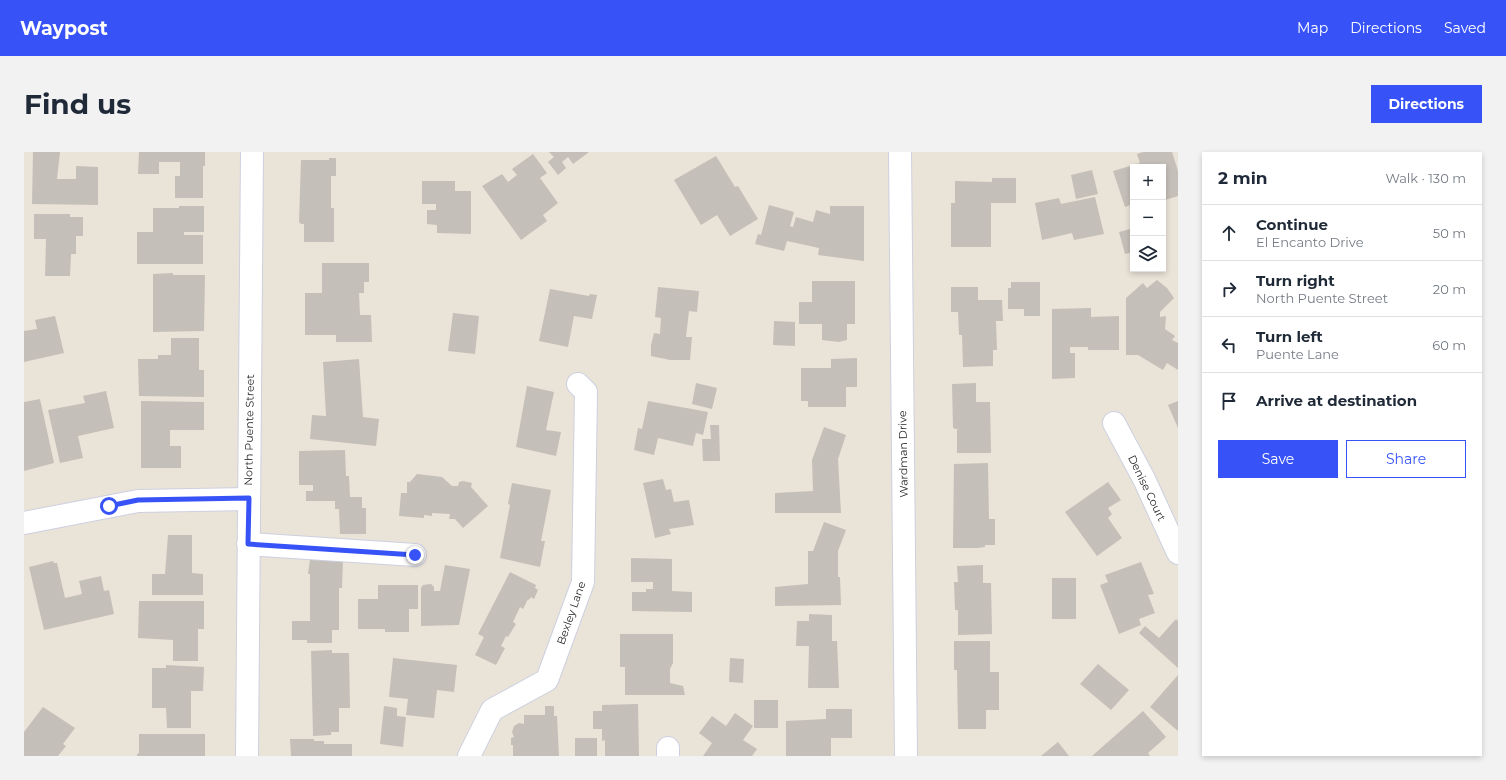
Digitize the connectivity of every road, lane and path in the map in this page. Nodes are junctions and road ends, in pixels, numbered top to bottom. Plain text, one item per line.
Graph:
1 (252, 152) edge
2 (900, 152) edge
3 (578, 384) dead end
4 (1114, 423) dead end
5 (249, 498) junction
6 (24, 523) edge
7 (248, 544) junction
8 (1178, 553) edge
9 (415, 555) dead end
10 (247, 756) edge
11 (469, 756) edge
12 (906, 756) edge

1 - 5 street, North Puente Street
2 - 12 street, Wardman Drive
3 - 11 street, Bexley Lane
4 - 8 street, Denise Court
5 - 6 street
5 - 7 street, North Puente Street
7 - 9 street
7 - 10 street, North Puente Street

